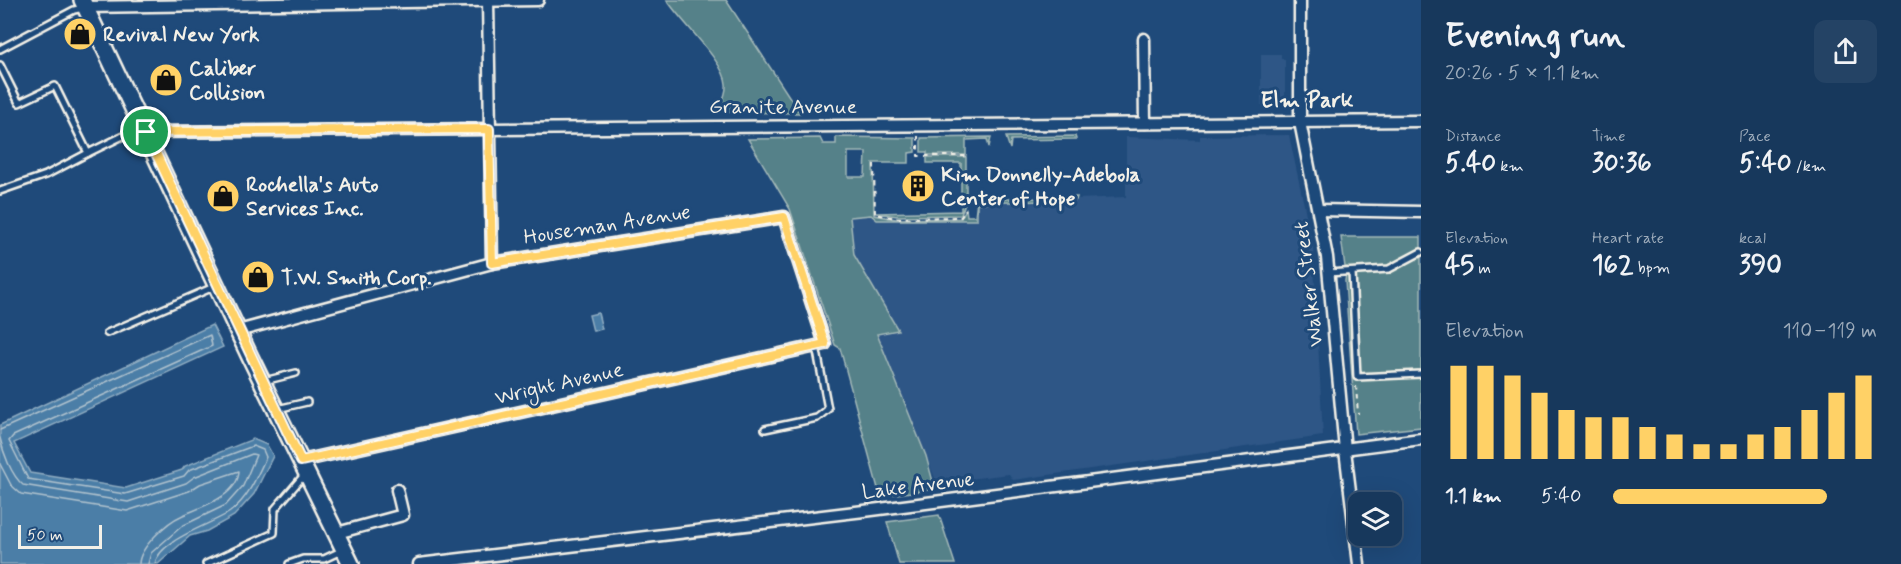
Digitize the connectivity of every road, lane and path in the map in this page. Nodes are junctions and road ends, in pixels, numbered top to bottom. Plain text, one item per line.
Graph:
1 (488, 0) edge
2 (538, 0) edge
3 (1300, 0) edge
4 (84, 4) edge
5 (1144, 39) dead end
6 (0, 49) edge
7 (0, 65) edge
8 (1421, 121) edge
9 (1300, 122) junction
10 (1145, 123) junction
11 (489, 129) junction
12 (146, 132) junction
13 (918, 136) dead end
14 (88, 153) junction
15 (966, 156) dead end
16 (874, 164) dead end
17 (0, 191) edge
18 (966, 209) dead end
19 (1319, 210) junction
20 (1421, 212) edge
21 (1421, 252) edge
22 (492, 263) junction
23 (1352, 272) junction
24 (1328, 273) junction
25 (217, 285) junction
26 (238, 331) junction
27 (107, 333) dead end
28 (821, 345) junction
29 (296, 373) dead end
30 (1421, 374) edge
31 (262, 382) junction
32 (1350, 383) dead end
33 (307, 402) dead end
34 (276, 409) junction
35 (1358, 414) dead end
36 (765, 429) dead end
37 (1421, 439) edge
38 (1345, 450) junction
39 (304, 467) junction
40 (397, 490) dead end
41 (337, 533) junction
42 (344, 549) junction
43 (323, 562) edge
44 (206, 564) edge
45 (289, 564) edge
46 (351, 564) edge
47 (419, 564) edge
48 (1359, 564) edge

1 - 2 street
1 - 4 street
1 - 11 street
3 - 9 street, Walker Street
4 - 6 lane
4 - 12 main road
5 - 10 street
7 - 14 lane
8 - 9 street, Granite Avenue
9 - 10 street, Granite Avenue
9 - 19 street, Walker Street
10 - 11 street, Granite Avenue
11 - 12 street, Granite Avenue
11 - 22 street
12 - 14 lane
12 - 25 main road
13 - 15 path
14 - 17 lane
16 - 18 path
19 - 20 street
19 - 24 street, Walker Street
21 - 23 lane
22 - 26 street, Houseman Avenue
22 - 28 street, Houseman Avenue
23 - 24 lane
23 - 30 lane
24 - 38 street, Walker Street
25 - 26 main road
25 - 27 lane
26 - 31 main road
28 - 36 lane
28 - 39 street, Wright Avenue
29 - 31 lane
31 - 34 main road
32 - 35 path
33 - 34 lane
34 - 39 main road
37 - 38 street, Lake Avenue
38 - 47 street, Lake Avenue
38 - 48 street, Walker Street
39 - 41 main road
39 - 44 lane
40 - 41 street
41 - 42 main road
42 - 43 lane
42 - 46 main road
43 - 45 lane

